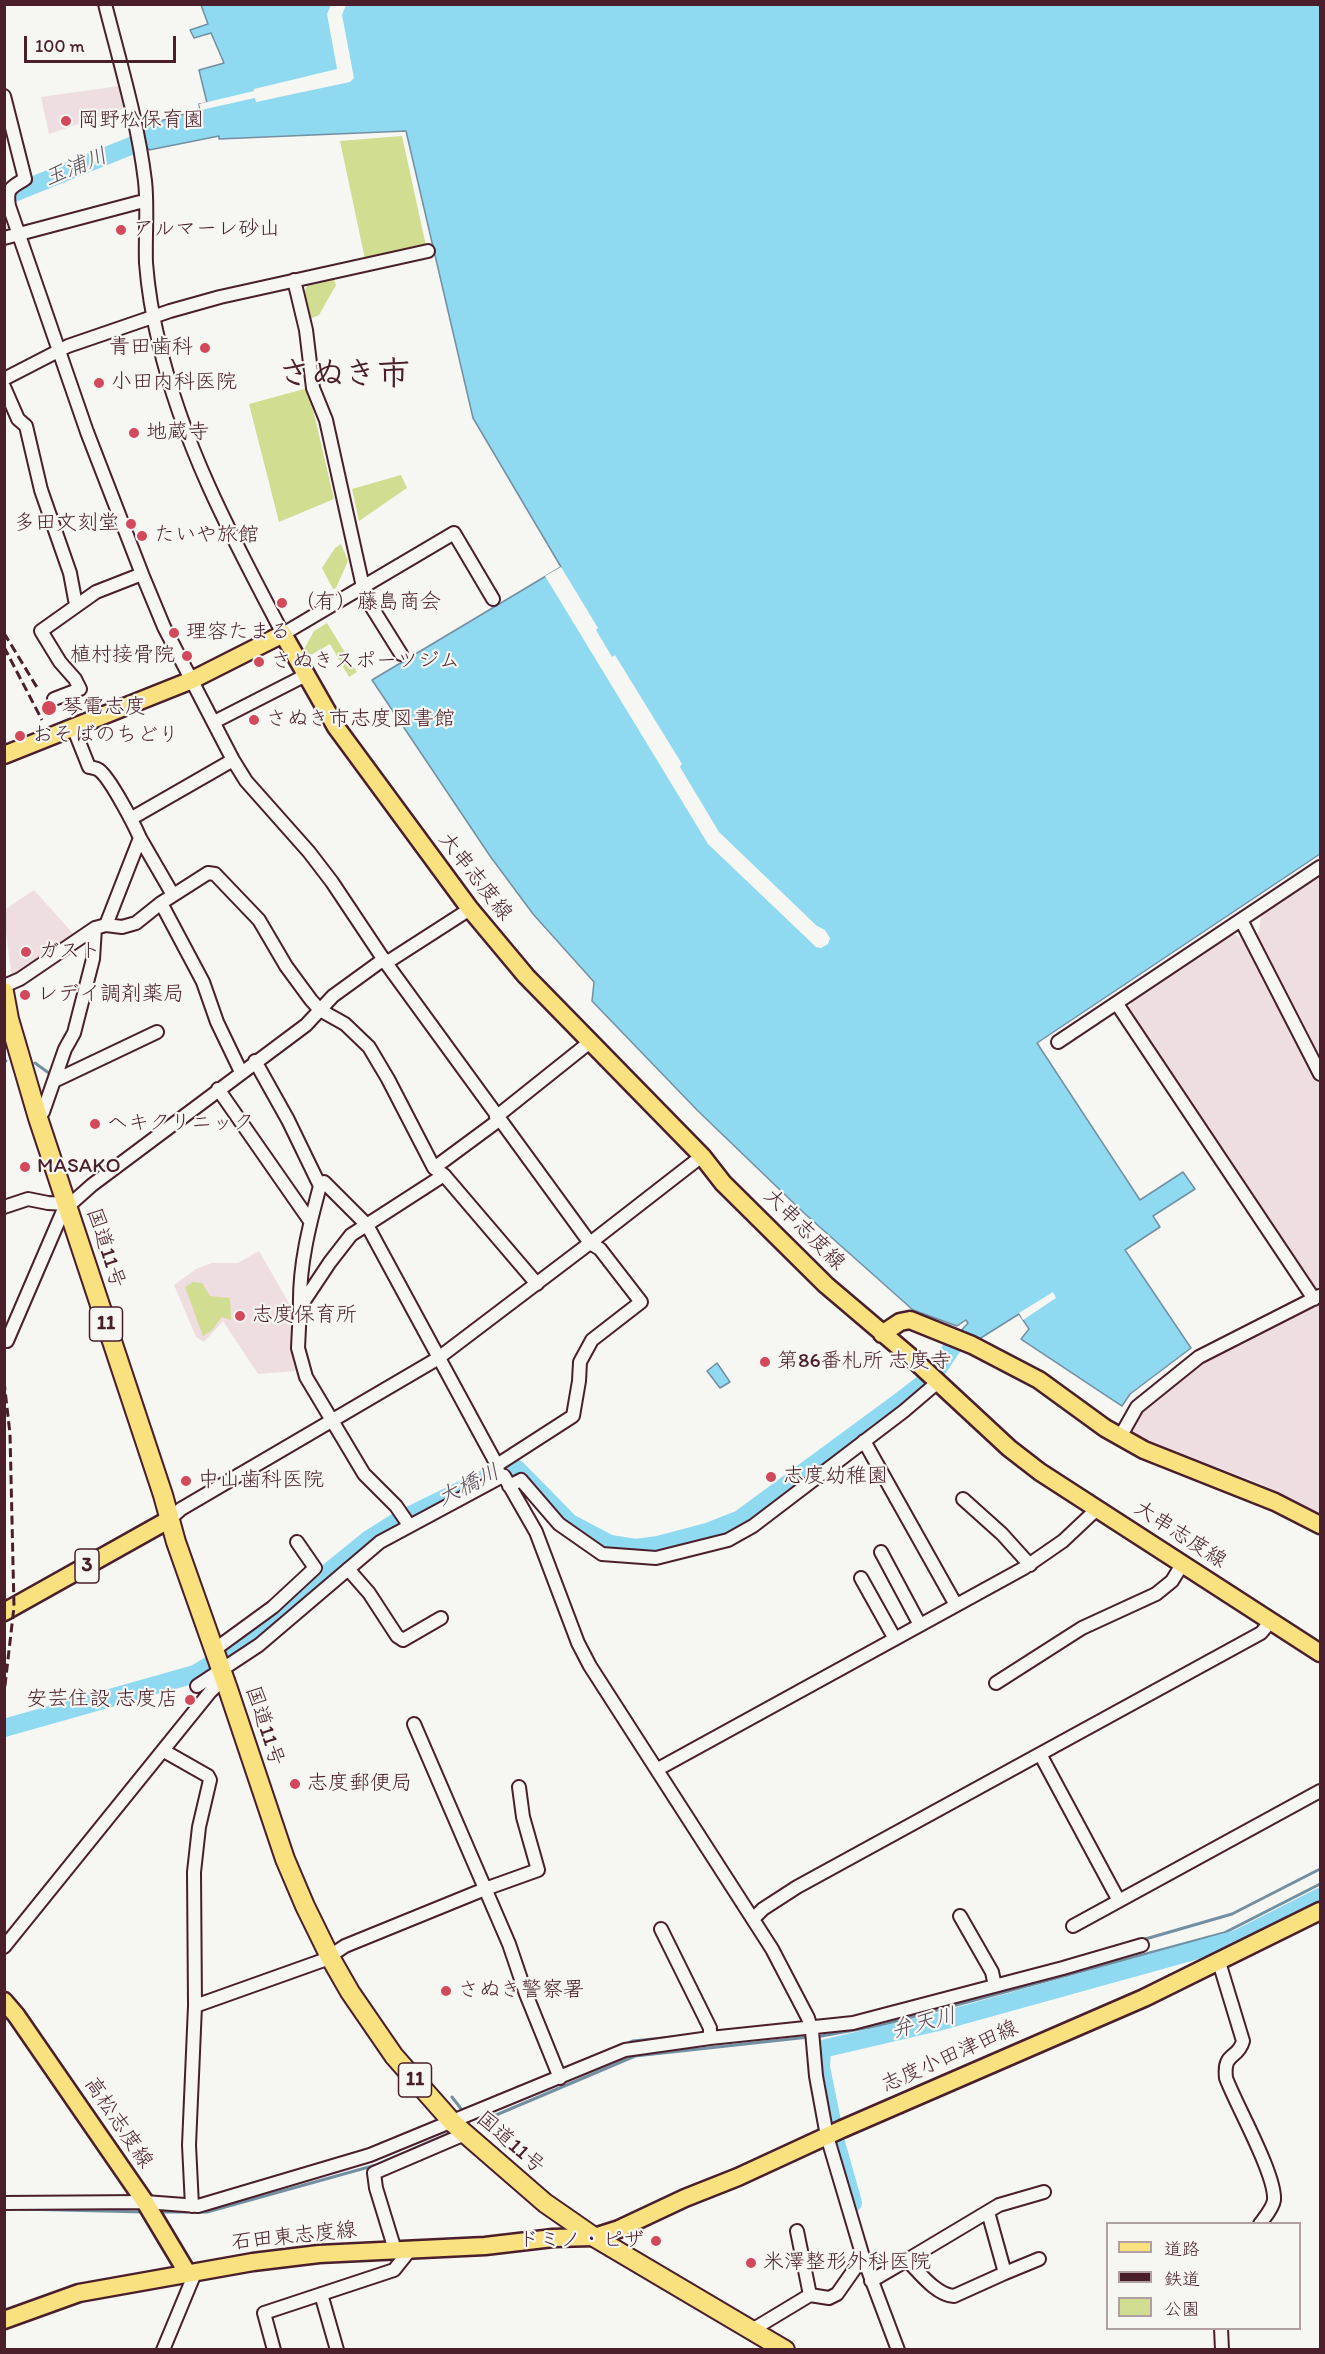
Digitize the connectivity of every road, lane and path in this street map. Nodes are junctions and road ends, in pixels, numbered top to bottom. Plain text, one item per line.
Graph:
1 (105, 4) edge
2 (5, 100) edge
3 (146, 202) junction
4 (18, 234) junction
5 (4, 238) edge
6 (428, 252) dead end
7 (294, 280) junction
8 (155, 317) junction
9 (58, 350) junction
10 (4, 379) edge
11 (4, 387) edge
12 (142, 574) junction
13 (363, 587) junction
14 (494, 599) dead end
15 (76, 605) junction
16 (283, 634) junction
17 (401, 654) dead end
18 (306, 675) junction
19 (192, 680) junction
20 (54, 699) dead end
21 (214, 722) junction
22 (73, 727) junction
23 (4, 755) edge
24 (233, 760) junction
25 (132, 819) junction
26 (140, 838) junction
27 (1320, 867) edge
28 (173, 895) junction
29 (161, 903) junction
30 (470, 909) junction
31 (1241, 920) junction
32 (101, 927) junction
33 (385, 961) junction
34 (4, 986) edge
35 (4, 992) edge
36 (1117, 1004) junction
37 (320, 1010) junction
38 (157, 1032) dead end
39 (590, 1042) junction
40 (1058, 1042) dead end
41 (255, 1061) junction
42 (241, 1072) junction
43 (1320, 1074) edge
44 (54, 1081) junction
45 (218, 1089) junction
46 (38, 1118) junction
47 (497, 1118) junction
48 (702, 1156) junction
49 (439, 1172) junction
50 (320, 1186) junction
51 (66, 1204) junction
52 (4, 1207) edge
53 (310, 1221) junction
54 (367, 1225) junction
55 (590, 1244) junction
56 (537, 1284) junction
57 (1317, 1297) edge
58 (300, 1307) junction
59 (882, 1334) junction
60 (7, 1341) dead end
61 (440, 1356) junction
62 (933, 1378) junction
63 (333, 1420) junction
64 (1120, 1437) junction
65 (864, 1441) junction
66 (497, 1465) junction
67 (504, 1482) junction
68 (963, 1499) dead end
69 (1097, 1509) junction
70 (170, 1520) junction
71 (410, 1525) junction
72 (1320, 1525) edge
73 (297, 1542) dead end
74 (881, 1552) dead end
75 (1183, 1563) junction
76 (1030, 1565) junction
77 (348, 1569) junction
78 (861, 1578) dead end
79 (956, 1605) junction
80 (4, 1612) edge
81 (441, 1618) dead end
82 (1271, 1621) junction
83 (920, 1625) junction
84 (895, 1639) junction
85 (1320, 1653) edge
86 (220, 1664) junction
87 (996, 1683) dead end
88 (197, 1686) dead end
89 (414, 1724) dead end
90 (164, 1751) junction
91 (1040, 1754) junction
92 (658, 1769) junction
93 (519, 1787) dead end
94 (1320, 1791) edge
95 (485, 1889) junction
96 (1119, 1901) junction
97 (1320, 1911) edge
98 (960, 1916) dead end
99 (753, 1919) junction
100 (1073, 1926) dead end
101 (661, 1929) dead end
102 (1142, 1945) dead end
103 (4, 1947) edge
104 (330, 1956) junction
105 (1219, 1962) junction
106 (995, 1986) junction
107 (4, 2001) edge
108 (195, 2006) junction
109 (812, 2028) junction
110 (710, 2038) junction
111 (560, 2078) junction
112 (458, 2128) junction
113 (827, 2136) junction
114 (1044, 2192) dead end
115 (145, 2202) junction
116 (4, 2204) edge
117 (192, 2206) junction
118 (988, 2212) junction
119 (1261, 2222) edge
120 (797, 2231) dead end
121 (594, 2237) junction
122 (403, 2250) junction
123 (863, 2257) junction
124 (1039, 2259) dead end
125 (907, 2260) junction
126 (192, 2273) junction
127 (1005, 2273) junction
128 (872, 2281) junction
129 (321, 2294) junction
130 (810, 2295) junction
131 (4, 2320) edge
132 (752, 2330) junction
133 (1221, 2330) edge
134 (163, 2349) edge
135 (274, 2349) edge
136 (337, 2349) edge
137 (785, 2349) edge
138 (898, 2349) edge
139 (1222, 2349) edge

1 - 3 street
2 - 4 street
3 - 4 street
3 - 8 street
4 - 5 street
4 - 9 street
6 - 7 street
7 - 8 street
7 - 13 street
8 - 9 street
8 - 16 street
9 - 10 street
9 - 12 street
11 - 15 street
12 - 15 street
12 - 19 street
13 - 14 street
13 - 16 street
13 - 17 street
15 - 20 street
16 - 18 main road, 大串志度線
16 - 19 main road
18 - 21 street
18 - 30 main road, 大串志度線
19 - 21 street
19 - 22 main road
21 - 24 street
22 - 23 main road
22 - 25 street
24 - 25 street
24 - 33 street
25 - 26 street
26 - 28 street
26 - 32 street
27 - 31 street
28 - 29 street
28 - 37 street
29 - 32 street
29 - 42 street
30 - 33 street
30 - 39 main road, 大串志度線
31 - 36 street
31 - 43 street
32 - 34 street
32 - 44 street
33 - 37 street
33 - 47 street
35 - 46 highway, 国道11号 / 11
36 - 40 street
36 - 57 street
37 - 41 street
37 - 49 street
38 - 44 street
39 - 47 street
39 - 48 main road, 大串志度線
41 - 42 street
41 - 50 street
42 - 45 street
44 - 46 street
45 - 51 street
45 - 53 street
46 - 51 highway, 国道11号 / 11
47 - 49 street
47 - 55 street
48 - 55 street
48 - 59 main road, 大串志度線
49 - 54 street
49 - 56 street
50 - 53 street
50 - 54 street
51 - 52 street
51 - 60 street
51 - 70 highway, 国道11号 / 11
53 - 58 street
54 - 58 street
54 - 61 street
55 - 56 street
55 - 66 street
56 - 61 street
57 - 64 street
58 - 63 street
59 - 62 main road, 大串志度線
59 - 64 main road
61 - 63 street
61 - 66 street
62 - 65 street
62 - 69 main road, 大串志度線
63 - 70 street
63 - 71 street
64 - 72 main road
65 - 67 street
65 - 79 street
66 - 67 street
67 - 71 street
67 - 92 street
68 - 76 street
69 - 75 main road, 大串志度線
69 - 76 street
70 - 80 main road, 3
70 - 86 highway, 国道11号 / 11
71 - 77 street
73 - 86 street
74 - 83 street
75 - 82 main road, 大串志度線
75 - 87 street
76 - 79 street
77 - 81 street
77 - 86 street
78 - 84 street
79 - 83 street
82 - 85 main road, 大串志度線
82 - 91 street
83 - 84 street
84 - 92 street
86 - 88 street
86 - 90 street
86 - 104 highway, 国道11号 / 11
89 - 95 street
90 - 103 street
90 - 108 street
91 - 96 street
91 - 99 street
92 - 99 street
93 - 95 street
94 - 96 street
95 - 104 street
95 - 111 street
96 - 100 street
97 - 105 main road, 志度小田津田線
98 - 106 street
99 - 109 street
101 - 110 street
102 - 106 street
104 - 108 street
104 - 112 highway, 国道11号 / 11
105 - 113 main road, 志度小田津田線
105 - 119 street
106 - 109 street
107 - 115 main road, 高松志度線
108 - 117 street
109 - 110 street
109 - 113 street
110 - 111 street
111 - 112 street
112 - 117 street
112 - 121 highway, 国道11号 / 11
112 - 122 street
113 - 121 main road, 志度小田津田線
113 - 123 street
114 - 118 street
115 - 116 street
115 - 117 street
115 - 126 main road, 高松志度線
118 - 125 street
118 - 127 street
120 - 130 street
121 - 122 main road, 石田東志度線
121 - 132 highway, 国道11号 / 11
122 - 126 main road, 石田東志度線
122 - 129 street
123 - 128 street
123 - 130 street
124 - 127 street
125 - 127 street
125 - 128 street
126 - 131 main road, 石田東志度線
126 - 134 street
128 - 138 street
129 - 135 street
129 - 136 street
130 - 132 street
132 - 137 highway, 国道11号 / 11
133 - 139 street

